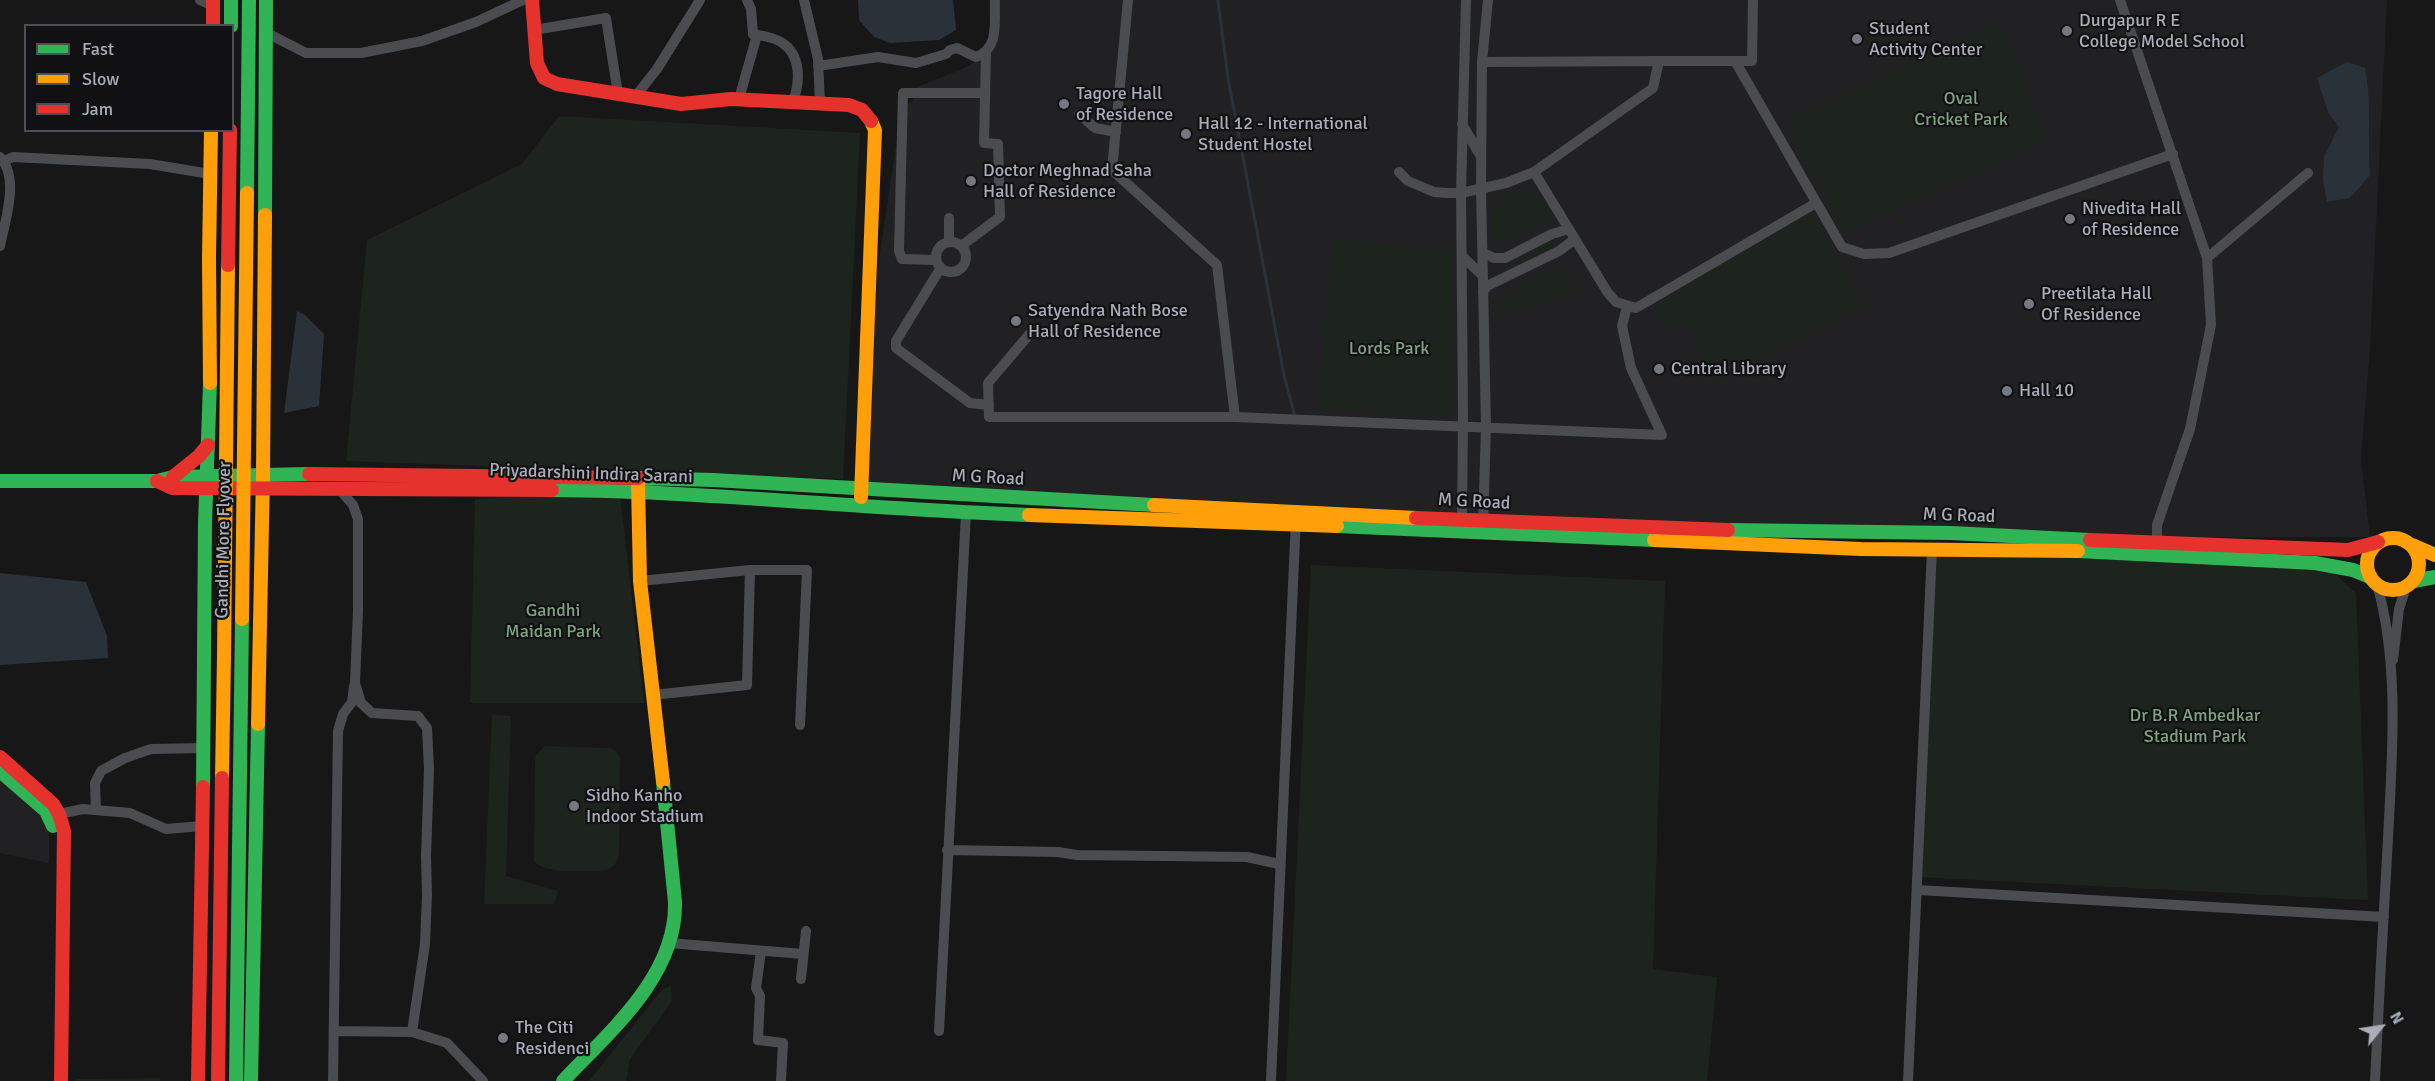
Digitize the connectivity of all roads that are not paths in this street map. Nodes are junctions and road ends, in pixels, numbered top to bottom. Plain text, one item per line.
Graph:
1 (200, 0) edge
2 (231, 0) edge
3 (249, 0) edge
4 (266, 0) edge
5 (523, 0) edge
6 (532, 0) edge
7 (700, 0) edge
8 (747, 0) edge
9 (804, 0) edge
10 (994, 0) edge
11 (1128, 0) edge
12 (1466, 0) edge
13 (1488, 0) edge
14 (1753, 0) edge
15 (2120, 0) edge
16 (213, 3) edge
17 (213, 24) edge
18 (231, 24) edge
19 (534, 30) junction
20 (265, 32) junction
21 (757, 35) junction
22 (986, 53) junction
23 (1659, 61) junction
24 (1735, 61) junction
25 (1482, 62) junction
26 (818, 66) junction
27 (985, 93) junction
28 (618, 94) junction
29 (635, 97) junction
30 (739, 99) junction
31 (793, 102) junction
32 (820, 103) junction
33 (1079, 114) dead end
34 (1462, 124) junction
35 (211, 132) edge
36 (230, 132) edge
37 (1116, 132) junction
38 (2173, 154) junction
39 (1481, 157) junction
40 (2, 159) edge
41 (1399, 172) dead end
42 (1534, 172) junction
43 (210, 174) junction
44 (2308, 174) dead end
45 (1481, 188) junction
46 (1461, 193) junction
47 (1816, 203) junction
48 (949, 218) dead end
49 (1572, 234) junction
50 (949, 242) junction
51 (0, 246) edge
52 (961, 246) junction
53 (1483, 253) junction
54 (1462, 255) junction
55 (1505, 258) junction
56 (2208, 258) junction
57 (938, 265) junction
58 (1508, 274) junction
59 (1462, 275) junction
60 (1483, 276) junction
61 (1483, 292) junction
62 (1627, 307) junction
63 (1033, 330) dead end
64 (988, 405) junction
65 (1235, 417) junction
66 (1463, 426) junction
67 (1486, 426) junction
68 (208, 446) junction
69 (263, 453) junction
70 (263, 474) junction
71 (297, 474) junction
72 (0, 481) edge
73 (177, 482) junction
74 (207, 482) junction
75 (638, 485) junction
76 (861, 488) junction
77 (262, 489) junction
78 (297, 489) junction
79 (339, 489) junction
80 (861, 507) junction
81 (262, 510) junction
82 (966, 513) junction
83 (1296, 518) junction
84 (205, 521) junction
85 (1461, 526) junction
86 (1483, 526) junction
87 (2378, 542) junction
88 (2157, 544) junction
89 (2412, 545) junction
90 (1932, 549) junction
91 (2435, 555) edge
92 (750, 570) junction
93 (2435, 577) edge
94 (640, 581) junction
95 (2374, 581) junction
96 (2410, 584) junction
97 (2391, 672) junction
98 (355, 683) junction
99 (653, 695) junction
100 (800, 725) dead end
101 (204, 748) junction
102 (0, 757) edge
103 (0, 771) edge
104 (22, 783) junction
105 (96, 810) junction
106 (59, 814) junction
107 (203, 826) junction
108 (947, 850) junction
109 (1279, 864) junction
110 (1918, 890) junction
111 (2384, 917) junction
112 (806, 931) dead end
113 (669, 943) junction
114 (761, 951) junction
115 (803, 954) junction
116 (801, 979) dead end
117 (334, 1031) junction
118 (939, 1031) dead end
119 (412, 1032) junction
120 (52, 1081) edge
121 (61, 1081) edge
122 (198, 1081) edge
123 (218, 1081) edge
124 (236, 1081) edge
125 (251, 1081) edge
126 (333, 1081) edge
127 (483, 1081) edge
128 (563, 1081) edge
129 (781, 1081) edge
130 (1271, 1081) edge
131 (1908, 1081) edge
132 (2375, 1081) edge

1 - 16 street
2 - 18 main road
3 - 124 main road, Gandhi More Flyover, bridge
4 - 20 main road
5 - 20 street
6 - 19 main road
7 - 29 street
8 - 21 street
9 - 26 street
10 - 22 street
11 - 37 street
12 - 34 street
13 - 25 street
14 - 24 street
15 - 38 street
16 - 17 main road
19 - 28 main road
19 - 28 street
20 - 69 main road
21 - 30 street
21 - 31 street
22 - 26 street
22 - 27 street
23 - 24 street
23 - 25 street
23 - 42 street
24 - 47 street
25 - 39 street
26 - 32 street
27 - 52 street
27 - 57 street
28 - 29 main road
29 - 30 main road
30 - 31 main road
31 - 32 main road
32 - 76 main road
33 - 37 street
34 - 39 street
34 - 46 street
35 - 43 main road
36 - 123 main road, Gandhi More Flyover, bridge
37 - 65 street
38 - 47 street
38 - 56 street
39 - 45 street
40 - 43 street
40 - 51 street
41 - 46 street
42 - 45 street
42 - 49 street
43 - 68 main road
44 - 56 street
45 - 46 street
45 - 53 street
46 - 54 street
47 - 62 street
48 - 50 street
49 - 55 street
49 - 58 street
49 - 62 street
50 - 52 street
50 - 57 street
52 - 57 street
53 - 55 street
53 - 60 street
54 - 59 street
54 - 60 street
55 - 58 street
56 - 88 street
57 - 64 street
58 - 61 street
59 - 60 street
59 - 66 street
60 - 61 street
61 - 67 street
62 - 67 street
63 - 64 street
64 - 65 street
65 - 66 street
66 - 67 street
66 - 85 street
67 - 86 street
68 - 73 main road
68 - 74 main road
69 - 70 main road
69 - 71 main road
70 - 71 main road, Priyadarshini Indira Sarani
70 - 74 main road, Priyadarshini Indira Sarani
70 - 77 main road
71 - 75 main road, Priyadarshini Indira Sarani
72 - 73 main road
73 - 74 main road
73 - 84 main road
74 - 77 main road, Priyadarshini Indira Sarani
74 - 84 main road
75 - 76 main road, M G Road
75 - 79 main road, Priyadarshini Indira Sarani
75 - 80 main road, Priyadarshini Indira Sarani
75 - 94 main road
76 - 80 main road
76 - 83 main road, M G Road
77 - 78 main road, Priyadarshini Indira Sarani
77 - 81 main road
78 - 79 main road, Priyadarshini Indira Sarani
78 - 81 main road
79 - 98 street
80 - 82 main road, Priyadarshini Indira Sarani
81 - 125 main road
82 - 83 main road, Priyadarshini Indira Sarani
82 - 108 street
83 - 85 main road, M G Road
83 - 109 street
84 - 101 main road
85 - 86 main road, M G Road
86 - 88 main road, M G Road
86 - 90 main road
87 - 88 main road, M G Road
87 - 89 main road
87 - 95 main road
89 - 91 main road
89 - 96 main road
90 - 95 main road
90 - 110 street
92 - 94 street
92 - 99 street
92 - 100 street
93 - 96 main road
94 - 99 main road
95 - 96 main road
95 - 97 street
96 - 97 street
97 - 111 street
98 - 117 street
98 - 119 street
99 - 113 main road
101 - 105 street
101 - 107 main road
102 - 104 main road
103 - 104 main road
104 - 106 main road
104 - 120 main road
105 - 106 street
105 - 107 street
106 - 121 main road
107 - 122 main road
108 - 109 street
108 - 118 street
109 - 130 street
110 - 111 street
110 - 131 street
111 - 132 street
112 - 115 street
113 - 114 street
113 - 128 main road
114 - 115 street
114 - 129 street
115 - 116 street
117 - 119 street
117 - 126 street
119 - 127 street

